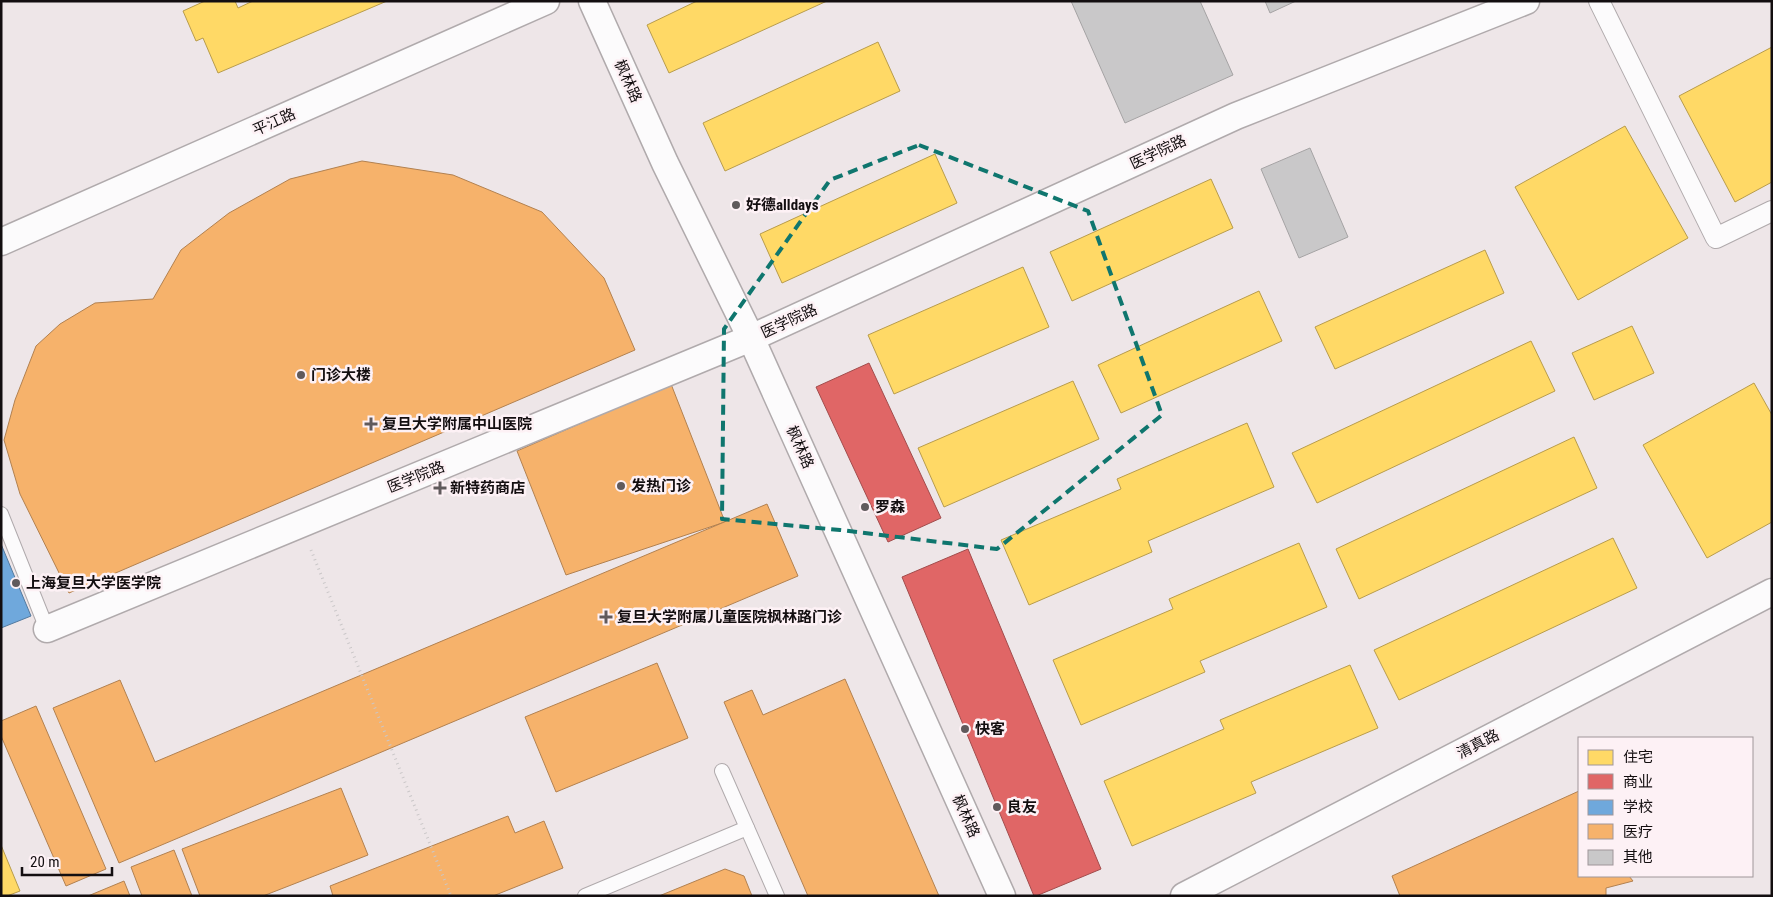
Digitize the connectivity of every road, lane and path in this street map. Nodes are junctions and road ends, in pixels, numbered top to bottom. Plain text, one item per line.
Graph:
1 (546, 1) edge
2 (592, 1) edge
3 (1526, 1) edge
4 (1599, 1) edge
5 (1772, 211) edge
6 (1, 242) edge
7 (751, 338) junction
8 (1, 514) edge
9 (301, 524) junction
10 (1772, 592) edge
11 (47, 629) joint
12 (722, 771) dead end
13 (747, 828) junction
14 (451, 896) edge
15 (585, 896) edge
16 (777, 896) edge
17 (1002, 896) edge
18 (1184, 896) edge

1 - 6 street, 平江路
2 - 7 street, 枫林路
3 - 7 street, 医学院路
4 - 5 street
7 - 9 street, 医学院路
7 - 17 street, 枫林路
8 - 11 lane
9 - 11 street, 医学院路
9 - 14 path
10 - 18 street, 清真路
12 - 13 lane
13 - 15 lane
13 - 16 lane

